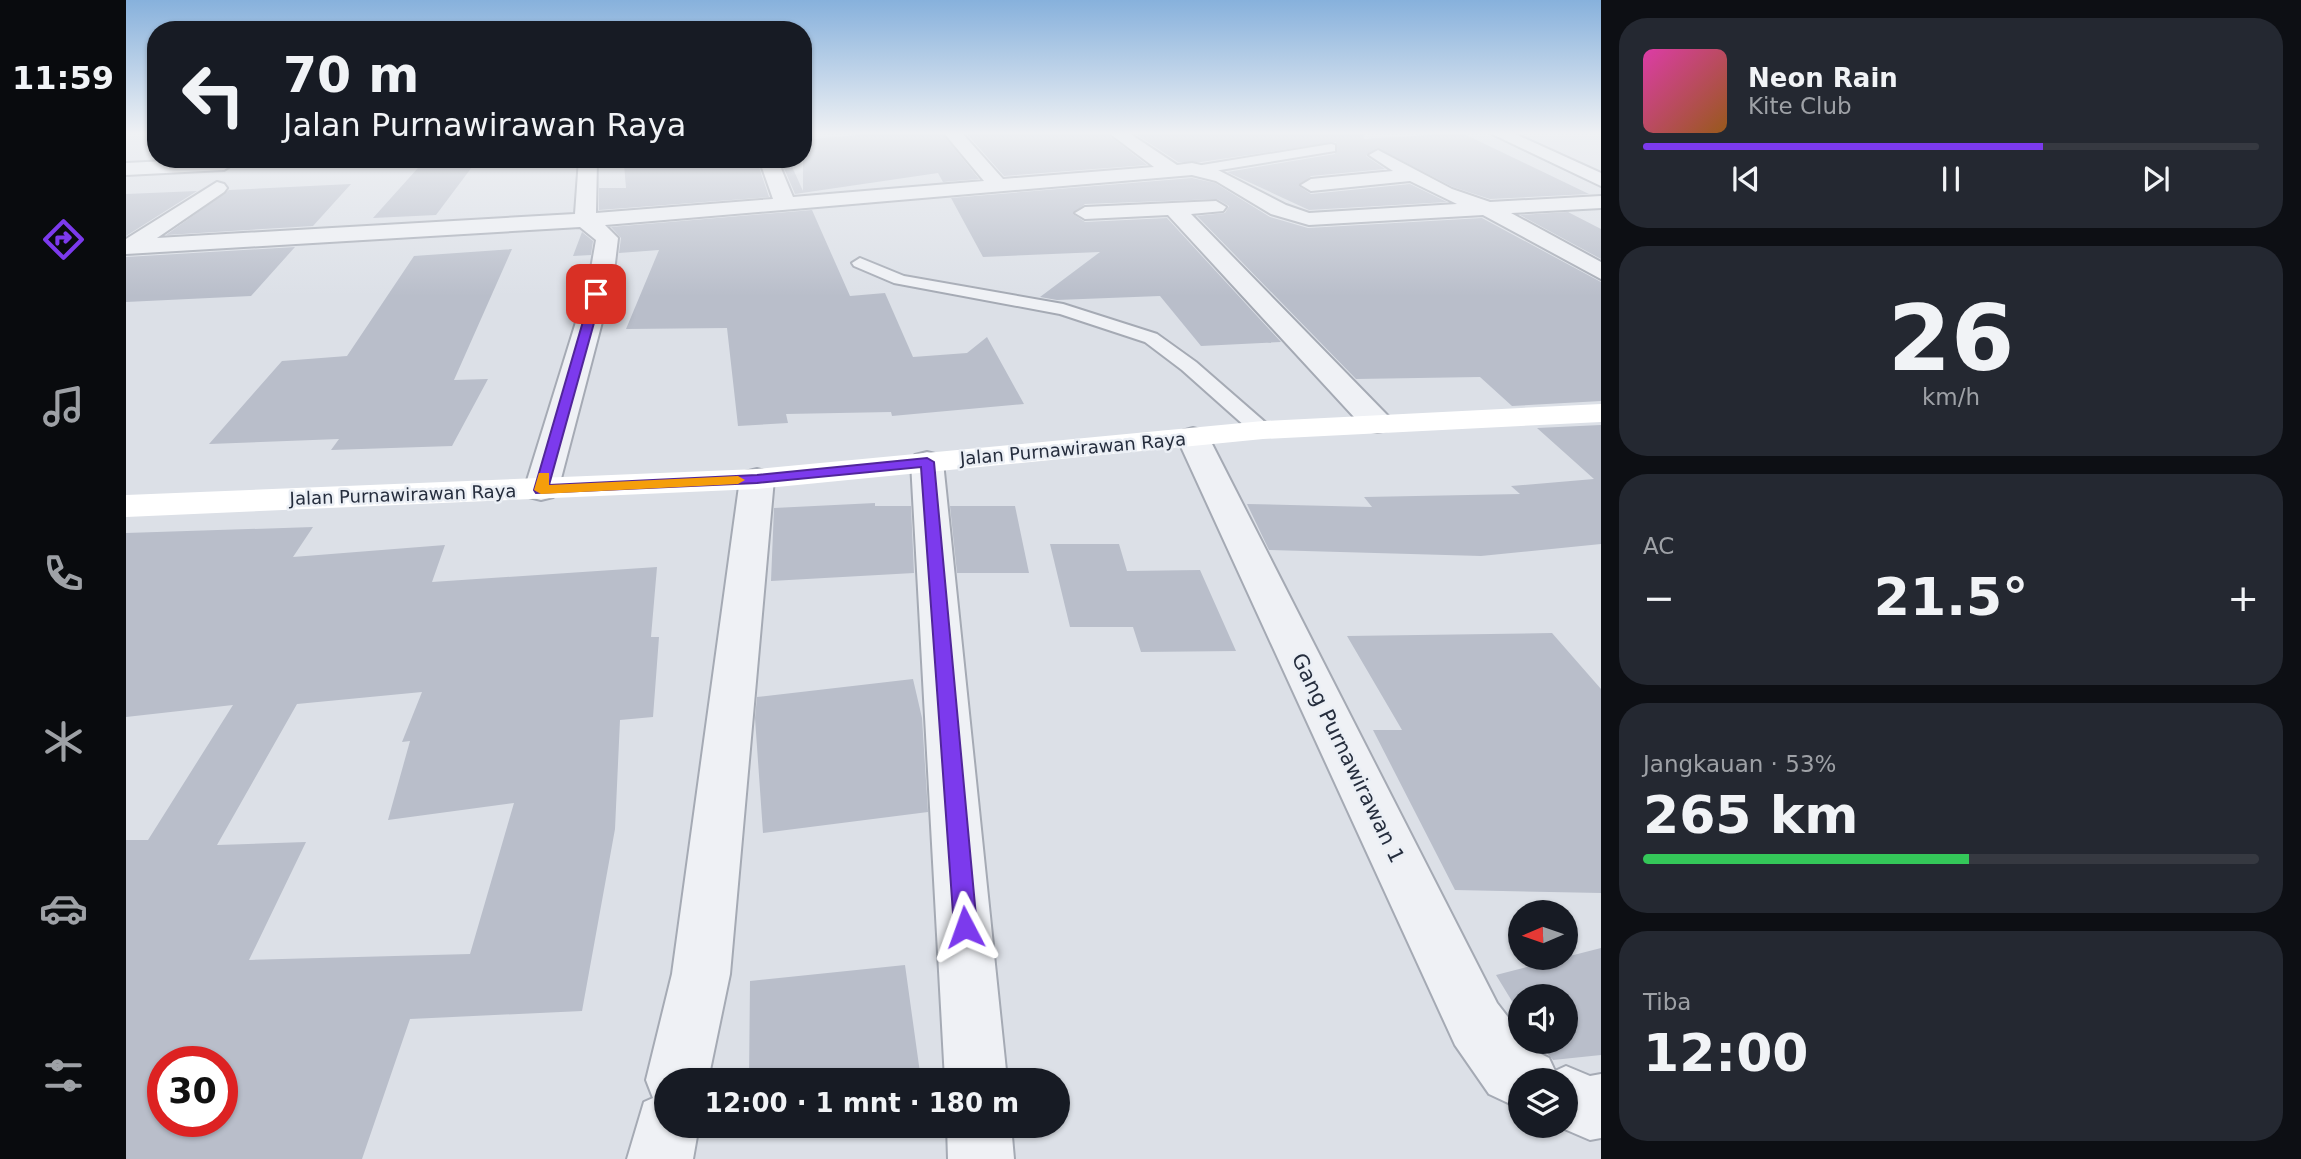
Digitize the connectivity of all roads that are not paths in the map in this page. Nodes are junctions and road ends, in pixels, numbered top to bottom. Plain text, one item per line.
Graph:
1 (585, 187) edge
2 (779, 187) edge
3 (963, 187) edge
4 (1237, 187) edge
5 (1434, 187) edge
6 (216, 188) dead end
7 (1601, 202) edge
8 (785, 203) junction
9 (1216, 206) dead end
10 (1173, 208) junction
11 (1486, 208) junction
12 (1085, 213) dead end
13 (585, 220) junction
14 (127, 248) edge
15 (860, 263) dead end
16 (1601, 272) edge
17 (1601, 413) edge
18 (1377, 423) junction
19 (1263, 430) junction
20 (1193, 438) junction
21 (927, 462) junction
22 (757, 479) junction
23 (541, 490) junction
24 (126, 506) edge
25 (680, 1068) edge
26 (975, 1068) edge
27 (1512, 1068) edge
28 (1578, 1103) edge
29 (1601, 1106) edge
30 (664, 1138) edge
31 (980, 1138) edge
32 (660, 1159) edge
33 (981, 1159) edge

1 - 13 street
2 - 8 street
3 - 8 street
4 - 11 street
5 - 11 street
6 - 14 street
7 - 11 street
8 - 13 street
9 - 10 street
10 - 12 street
10 - 18 street
11 - 16 street
13 - 14 street
13 - 23 street
15 - 19 lane
17 - 18 street, Jalan Purnawirawan Raya
18 - 19 street, Jalan Purnawirawan Raya
19 - 20 street, Jalan Purnawirawan Raya
20 - 21 street, Jalan Purnawirawan Raya
20 - 27 street, Gang Purnawirawan 1
21 - 22 street, Jalan Purnawirawan Raya
21 - 26 street
22 - 23 street, Jalan Purnawirawan Raya
22 - 25 street
23 - 24 street, Jalan Purnawirawan Raya
28 - 29 street
30 - 32 street
31 - 33 street

